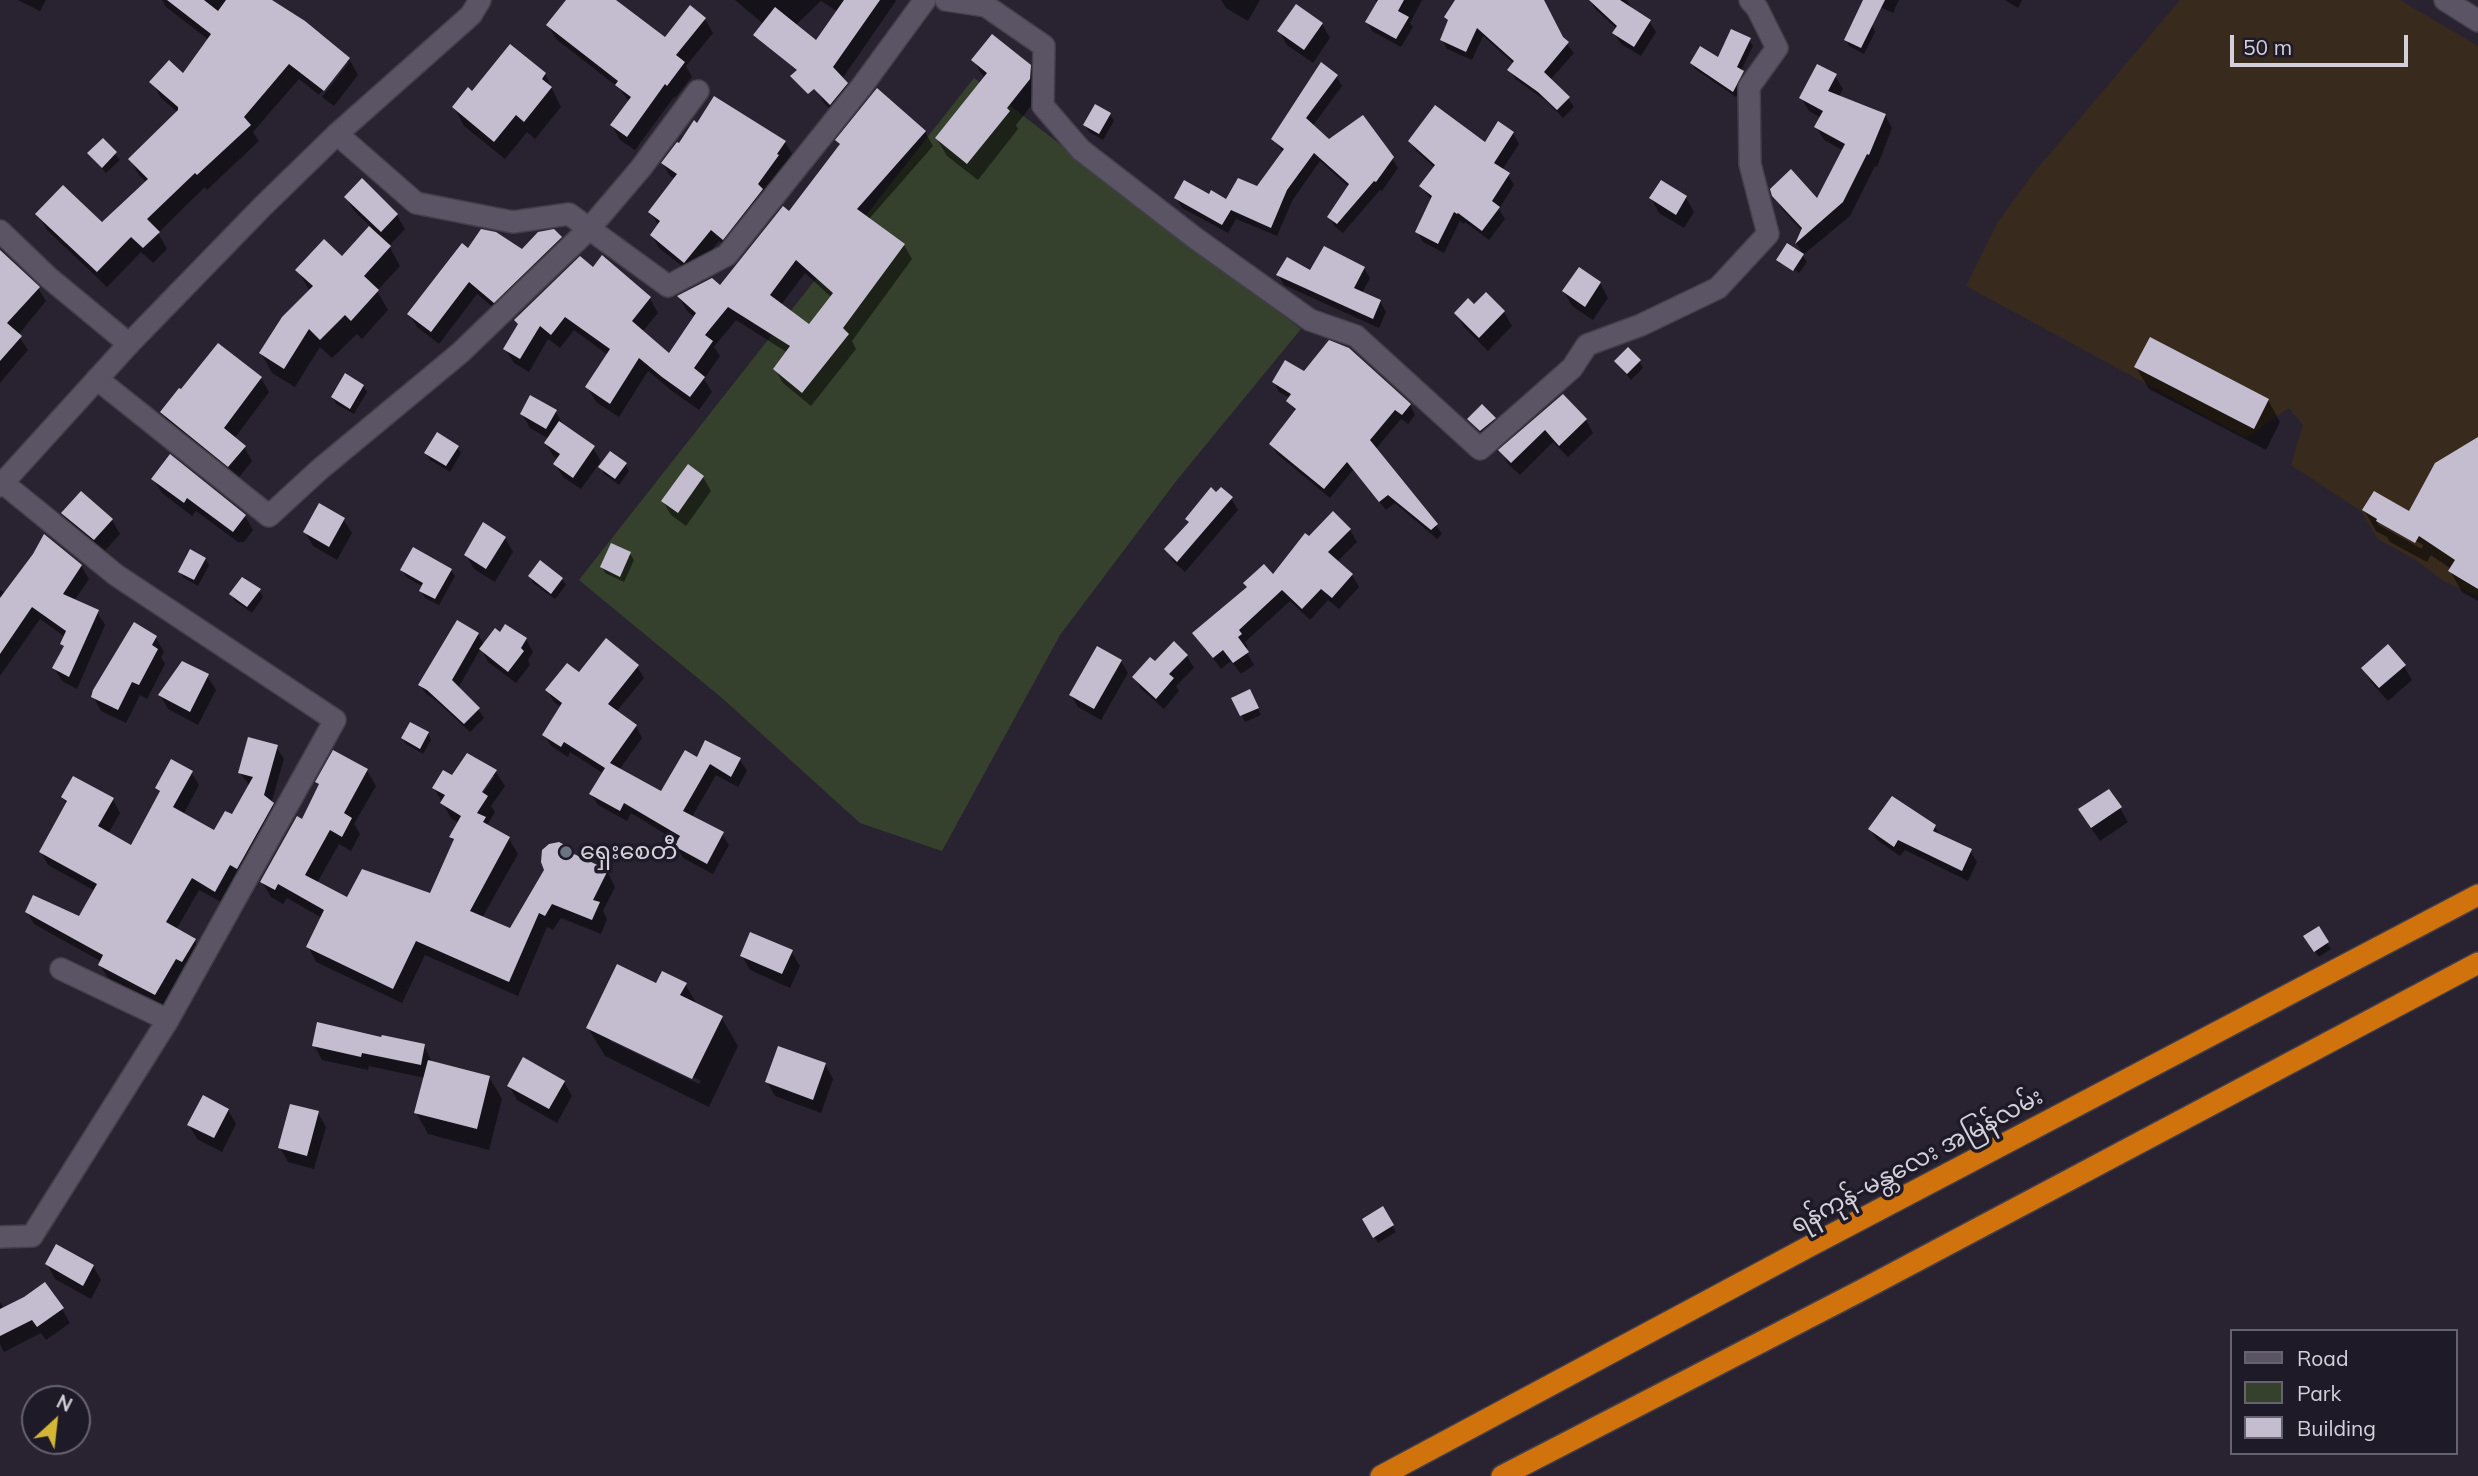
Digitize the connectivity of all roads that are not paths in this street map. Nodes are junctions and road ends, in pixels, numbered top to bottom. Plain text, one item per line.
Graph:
1 (480, 0) edge
2 (925, 0) edge
3 (946, 0) edge
4 (1750, 0) edge
5 (2445, 0) edge
6 (2478, 21) edge
7 (698, 92) dead end
8 (337, 134) junction
9 (589, 229) junction
10 (0, 231) edge
11 (130, 344) junction
12 (97, 379) junction
13 (1, 484) edge
14 (2478, 895) edge
15 (2478, 962) edge
16 (61, 969) dead end
17 (168, 1020) junction
18 (0, 1237) edge
19 (1381, 1476) edge
20 (1502, 1476) edge

1 - 8 street
2 - 9 street
3 - 4 street
5 - 6 street
7 - 9 street
8 - 9 street
8 - 11 street
9 - 12 street
10 - 11 street
11 - 12 street
12 - 13 street
13 - 17 street
14 - 19 highway, ရန်ကုန်-မန္တလေး အမြန်လမ်း
15 - 20 highway
16 - 17 street
17 - 18 street

